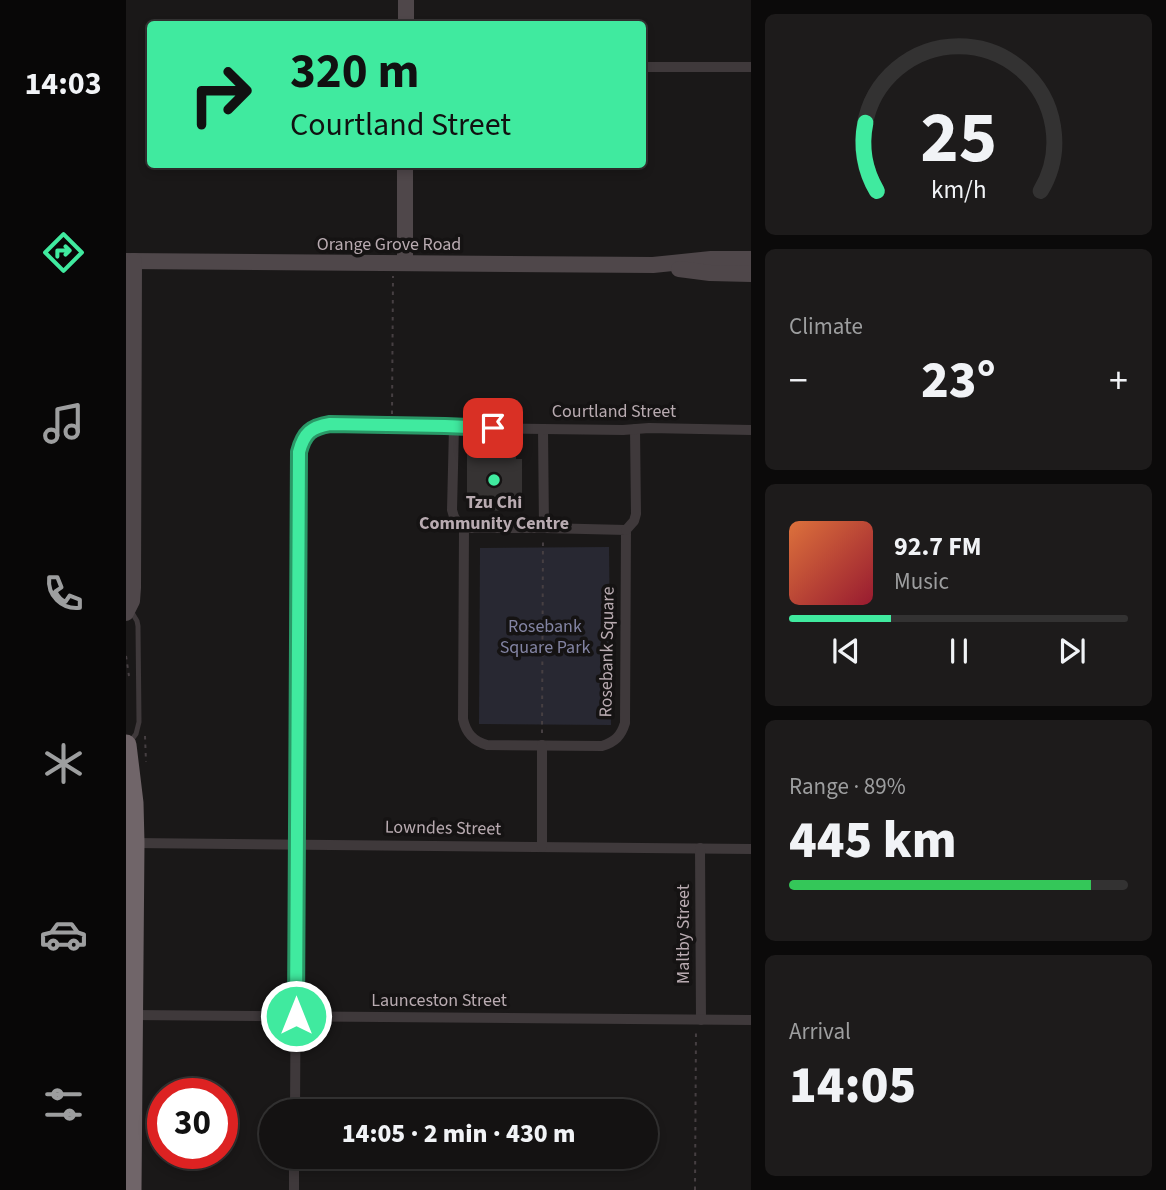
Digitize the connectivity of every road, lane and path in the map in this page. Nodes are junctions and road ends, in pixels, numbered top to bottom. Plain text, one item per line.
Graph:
1 (406, 0) edge
2 (406, 21) edge
3 (646, 67) edge
4 (751, 67) edge
5 (405, 168) edge
6 (751, 259) edge
7 (130, 261) edge
8 (399, 263) junction
9 (653, 265) junction
10 (751, 274) edge
11 (392, 425) junction
12 (454, 426) junction
13 (543, 429) junction
14 (635, 429) junction
15 (751, 430) edge
16 (544, 527) junction
17 (464, 528) junction
18 (626, 530) junction
19 (127, 611) edge
20 (126, 656) edge
21 (130, 681) dead end
22 (126, 746) edge
23 (542, 746) junction
24 (134, 843) junction
25 (296, 844) junction
26 (542, 847) junction
27 (700, 848) junction
28 (751, 849) edge
29 (129, 1015) edge
30 (296, 1016) junction
31 (701, 1020) junction
32 (751, 1020) edge
33 (295, 1099) edge
34 (295, 1169) edge
35 (131, 1190) edge
36 (294, 1190) edge
37 (695, 1190) edge

1 - 2 main road
3 - 4 street
5 - 8 main road
6 - 9 main road, Orange Grove Road
7 - 8 main road, Orange Grove Road
7 - 19 main road
8 - 9 main road, Orange Grove Road
8 - 11 path
9 - 10 main road, Orange Grove Road
11 - 12 street, Courtland Street
11 - 25 street, Courtland Street
12 - 13 street, Courtland Street
12 - 17 street, Rosebank Square
13 - 14 street, Courtland Street
13 - 16 street
14 - 15 street, Courtland Street
14 - 18 street, Rosebank Square
16 - 17 street
16 - 18 street
16 - 23 path
17 - 23 street, Rosebank Square
18 - 23 street, Rosebank Square
19 - 22 lane
20 - 21 path
22 - 24 highway
23 - 26 street
24 - 25 street, Lowndes Street
24 - 29 highway
25 - 26 street, Lowndes Street
25 - 30 street
26 - 27 street, Lowndes Street
27 - 28 street, Lowndes Street
27 - 31 street, Maltby Street
29 - 30 street, Launceston Street
29 - 35 highway
30 - 31 street, Launceston Street
30 - 33 street
31 - 32 street, Launceston Street
31 - 37 path
34 - 36 street

